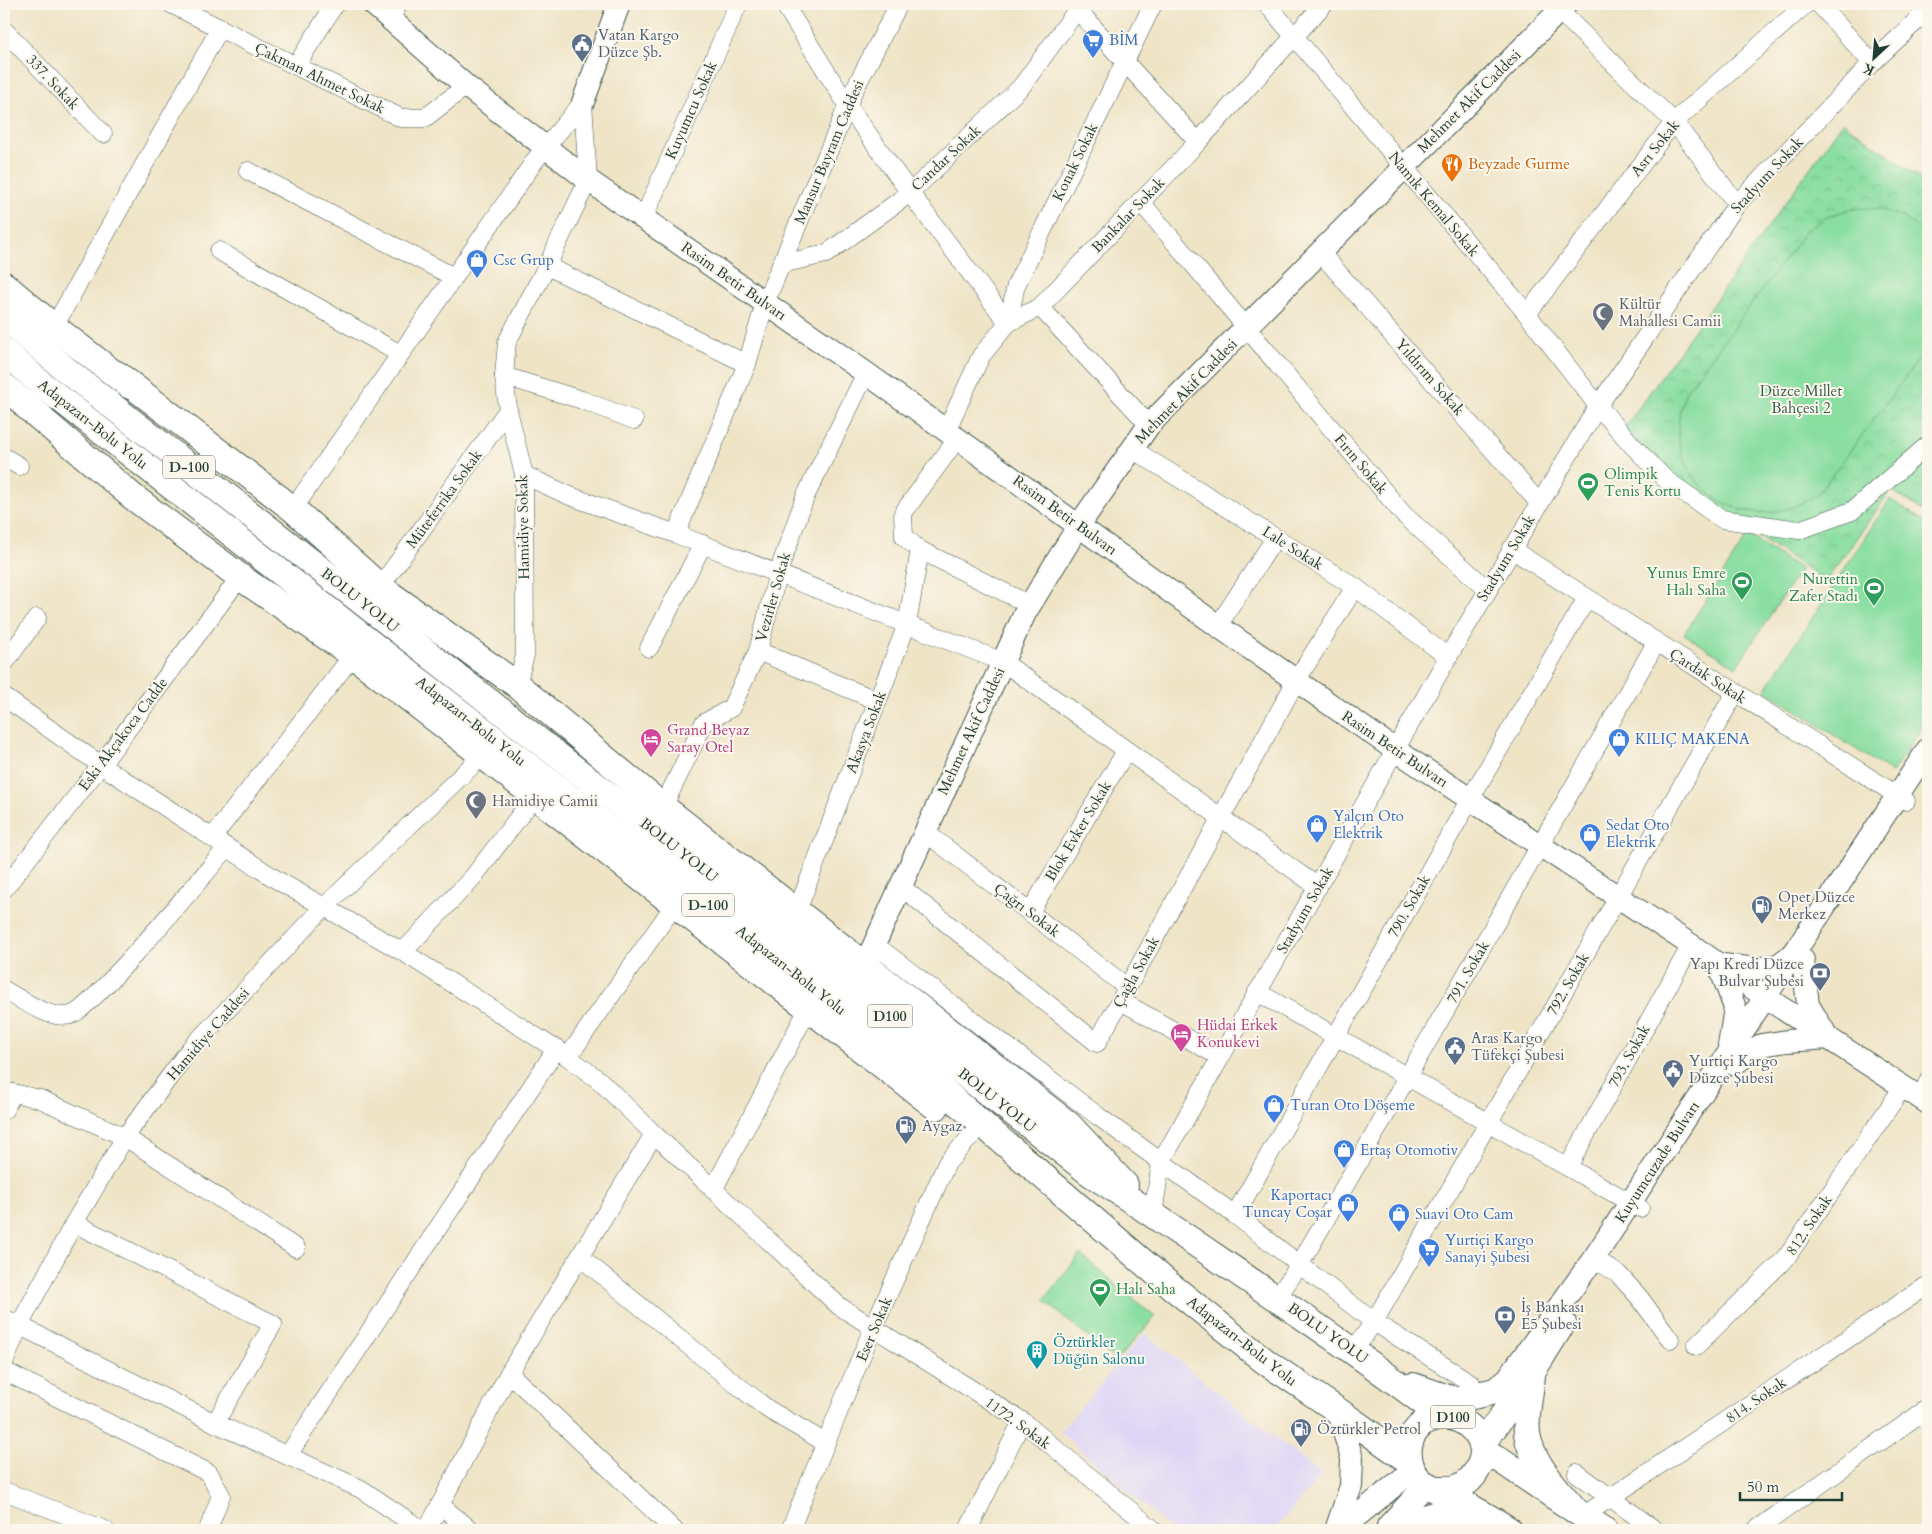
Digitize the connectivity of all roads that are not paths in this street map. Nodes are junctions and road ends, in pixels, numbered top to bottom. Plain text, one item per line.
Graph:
1 (171, 4) edge
2 (335, 4) edge
3 (373, 4) edge
4 (619, 4) edge
5 (738, 4) edge
6 (784, 4) edge
7 (899, 4) edge
8 (1153, 4) edge
9 (1267, 4) edge
10 (1324, 4) edge
11 (1806, 4) edge
12 (1559, 6) edge
13 (1824, 6) edge
14 (1075, 7) edge
15 (1928, 10) edge
16 (394, 12) edge
17 (220, 28) junction
18 (4, 30) edge
19 (1294, 37) junction
20 (1124, 61) junction
21 (1872, 64) junction
22 (296, 66) junction
23 (466, 86) junction
24 (583, 102) junction
25 (848, 106) junction
26 (1674, 122) junction
27 (103, 134) dead end
28 (1198, 142) junction
29 (545, 148) junction
30 (1403, 167) junction
31 (248, 171) dead end
32 (588, 180) junction
33 (910, 193) junction
34 (1140, 201) junction
35 (1737, 204) junction
36 (644, 217) junction
37 (219, 251) dead end
38 (1320, 252) junction
39 (781, 264) junction
40 (547, 266) junction
41 (454, 277) junction
42 (4, 285) edge
43 (765, 303) junction
44 (1040, 307) junction
45 (1527, 314) junction
46 (4, 317) edge
47 (1008, 324) junction
48 (54, 327) junction
49 (1246, 328) junction
50 (4, 351) edge
51 (400, 354) junction
52 (747, 364) junction
53 (866, 373) junction
54 (117, 374) junction
55 (504, 376) junction
56 (4, 386) edge
57 (26, 406) junction
58 (1598, 406) junction
59 (508, 410) junction
60 (634, 420) dead end
61 (1150, 426) junction
62 (952, 435) junction
63 (1928, 445) edge
64 (1132, 448) junction
65 (524, 475) junction
66 (1540, 503) junction
67 (293, 509) junction
68 (1078, 525) junction
69 (676, 534) junction
70 (1275, 538) junction
71 (703, 544) junction
72 (1511, 549) junction
73 (920, 550) junction
74 (778, 573) junction
75 (240, 577) junction
76 (380, 587) junction
77 (1355, 587) junction
78 (1487, 589) junction
79 (1587, 598) junction
80 (1030, 605) junction
81 (378, 613) junction
82 (37, 618) dead end
83 (907, 624) junction
84 (1218, 626) junction
85 (1656, 643) junction
86 (649, 648) dead end
87 (363, 650) junction
88 (758, 651) junction
89 (1448, 657) junction
90 (1003, 662) junction
91 (4, 664) edge
92 (1296, 681) junction
93 (517, 685) junction
94 (1735, 693) junction
95 (4, 697) edge
96 (878, 701) junction
97 (1394, 749) junction
98 (1126, 750) junction
99 (482, 756) junction
100 (1927, 760) edge
101 (101, 765) junction
102 (534, 797) junction
103 (1902, 798) junction
104 (1470, 799) junction
105 (663, 807) junction
106 (1221, 818) junction
107 (925, 832) junction
108 (212, 838) junction
109 (1540, 846) junction
110 (227, 848) junction
111 (900, 886) junction
112 (1318, 887) junction
113 (4, 889) edge
114 (1618, 896) junction
115 (675, 904) junction
116 (324, 906) junction
117 (797, 911) junction
118 (1030, 912) junction
119 (1690, 945) junction
120 (403, 952) junction
121 (869, 954) junction
122 (1799, 956) junction
123 (1719, 965) junction
124 (4, 990) edge
125 (1257, 992) junction
126 (1124, 994) junction
127 (1770, 1000) junction
128 (809, 1007) junction
129 (1335, 1037) junction
130 (1829, 1038) junction
131 (562, 1052) junction
132 (1220, 1057) junction
133 (1731, 1058) junction
134 (1408, 1077) junction
135 (8, 1092) edge
136 (1920, 1092) edge
137 (4, 1110) edge
138 (1488, 1123) junction
139 (654, 1134) junction
140 (972, 1135) junction
141 (125, 1137) junction
142 (1161, 1162) junction
143 (1568, 1167) junction
144 (713, 1190) junction
145 (1635, 1205) junction
146 (1153, 1214) junction
147 (1234, 1215) junction
148 (74, 1223) junction
149 (296, 1248) dead end
150 (580, 1257) junction
151 (1598, 1261) junction
152 (1300, 1264) junction
153 (1171, 1286) junction
154 (1928, 1289) edge
155 (1277, 1298) junction
156 (11, 1322) edge
157 (1374, 1322) junction
158 (873, 1328) junction
159 (1670, 1339) dead end
160 (1696, 1346) dead end
161 (1353, 1351) junction
162 (4, 1363) edge
163 (4, 1371) edge
164 (510, 1372) junction
165 (1532, 1376) junction
166 (1394, 1379) junction
167 (1481, 1387) junction
168 (1928, 1408) edge
169 (1337, 1410) junction
170 (1452, 1418) junction
171 (1022, 1421) junction
172 (215, 1423) junction
173 (826, 1443) junction
174 (1482, 1447) junction
175 (288, 1455) junction
176 (1577, 1473) dead end
177 (1421, 1476) junction
178 (4, 1491) edge
179 (1610, 1498) junction
180 (440, 1505) junction
181 (1487, 1516) junction
182 (1587, 1519) edge
183 (105, 1530) edge
184 (208, 1530) edge
185 (422, 1530) edge
186 (427, 1530) edge
187 (472, 1530) edge
188 (674, 1530) edge
189 (790, 1530) edge
190 (968, 1530) edge
191 (1154, 1530) edge
192 (1336, 1530) edge
193 (1340, 1530) edge
194 (1384, 1530) edge
195 (1390, 1530) edge
196 (1509, 1530) edge
197 (1655, 1530) edge
198 (1756, 1530) edge

1 - 17 street, Çakman Ahmet Sokak
2 - 22 street
3 - 16 main road, Rasim Betir Bulvarı
4 - 24 main road
5 - 36 street, Kuyumcu Sokak
6 - 25 street
7 - 25 street, Mansur Bayram Caddesi
8 - 20 street, Konak Sokak
9 - 19 street, Namık Kemal Sokak
10 - 19 street, Bankalar Sokak
11 - 26 street, Asrı Sokak
12 - 26 street
12 - 30 main road, Mehmet Akif Caddesi
13 - 21 street
14 - 20 street
14 - 33 street, Candar Sokak
15 - 21 street, Stadyum Sokak
16 - 23 main road, Rasim Betir Bulvarı
17 - 22 street, Çakman Ahmet Sokak
17 - 48 street
18 - 27 street, 337. Sokak
19 - 28 street, Bankalar Sokak
19 - 30 street, Namık Kemal Sokak
20 - 28 street
20 - 47 street, Konak Sokak
21 - 35 street, Stadyum Sokak
22 - 23 street, Çakman Ahmet Sokak
23 - 29 main road, Rasim Betir Bulvarı
24 - 29 street
24 - 32 street
25 - 33 street
25 - 39 street, Mansur Bayram Caddesi
26 - 35 street
26 - 45 street, Asrı Sokak
28 - 34 street, Bankalar Sokak
29 - 32 main road, Rasim Betir Bulvarı
29 - 41 street
30 - 38 main road, Mehmet Akif Caddesi
30 - 45 street, Namık Kemal Sokak
31 - 41 street
32 - 36 main road, Rasim Betir Bulvarı
32 - 40 street, Hamidiye Sokak
33 - 39 street, Candar Sokak
33 - 47 street
34 - 44 street, Bankalar Sokak
34 - 49 street, Fırın Sokak
35 - 58 street, Stadyum Sokak
36 - 43 main road, Rasim Betir Bulvarı
37 - 51 street
38 - 49 main road, Mehmet Akif Caddesi
38 - 66 street, Yıldırım Sokak
39 - 43 street, Mansur Bayram Caddesi
40 - 52 street
40 - 55 street, Hamidiye Sokak
41 - 51 street
42 - 48 highway
43 - 52 street, Mansur Bayram Caddesi
43 - 53 main road, Rasim Betir Bulvarı
44 - 47 street, Bankalar Sokak
44 - 61 street
45 - 58 street, Namık Kemal Sokak
46 - 81 highway, BOLU YOLU / D-100
47 - 62 street, Bankalar Sokak
48 - 54 highway
49 - 61 main road, Mehmet Akif Caddesi
49 - 78 street, Fırın Sokak
50 - 87 highway, Adapazarı-Bolu Yolu / D-100
51 - 67 street
52 - 69 street, Mansur Bayram Caddesi
53 - 62 main road, Rasim Betir Bulvarı
53 - 74 street, Vezirler Sokak
54 - 67 highway
54 - 81 highway
55 - 59 street, Hamidiye Sokak
55 - 60 street
56 - 57 highway
57 - 75 highway
57 - 87 highway
58 - 63 street, Namık Kemal Sokak
58 - 66 street, Stadyum Sokak
59 - 65 street, Hamidiye Sokak
59 - 76 street, Müteferrika Sokak
61 - 64 main road, Mehmet Akif Caddesi
62 - 68 main road, Rasim Betir Bulvarı
62 - 73 street, Bankalar Sokak
64 - 68 main road, Mehmet Akif Caddesi
64 - 70 street, Lale Sokak
65 - 69 street
65 - 93 street, Hamidiye Sokak
66 - 72 street, Stadyum Sokak
67 - 76 highway
68 - 80 main road, Mehmet Akif Caddesi
68 - 84 main road, Rasim Betir Bulvarı
69 - 71 street
70 - 77 street, Lale Sokak
70 - 84 street
71 - 74 street
71 - 86 street
72 - 78 street, Stadyum Sokak
72 - 79 street, Çardak Sokak
73 - 80 street
73 - 83 street, Akasya Sokak
74 - 83 street
74 - 88 street, Vezirler Sokak
75 - 87 highway
75 - 101 street, Eski Akçakoca Cadde
76 - 93 highway
77 - 89 street, Lale Sokak
77 - 92 street, Çağla Sokak
78 - 89 street, Stadyum Sokak
79 - 85 street, Çardak Sokak
79 - 104 street, 790. Sokak
80 - 90 main road, Mehmet Akif Caddesi
81 - 146 highway, BOLU YOLU / D100
82 - 91 street
83 - 90 street
83 - 96 street, Akasya Sokak
84 - 92 main road, Rasim Betir Bulvarı
85 - 94 street, Çardak Sokak
85 - 109 street, 791. Sokak
87 - 99 highway
87 - 108 street
87 - 153 highway, Adapazarı-Bolu Yolu / D-100
88 - 96 street
88 - 105 street, Vezirler Sokak
89 - 97 street, Stadyum Sokak
90 - 98 street
90 - 107 main road, Mehmet Akif Caddesi
92 - 97 main road, Rasim Betir Bulvarı
92 - 106 street, Çağla Sokak
93 - 105 highway
94 - 103 street, Çardak Sokak
94 - 114 street, 792. Sokak
95 - 101 street, 1172. Sokak
96 - 117 street, Akasya Sokak
97 - 104 main road, Rasim Betir Bulvarı
97 - 112 street, Stadyum Sokak
98 - 106 street
98 - 118 street, Blok Evker Sokak
99 - 102 highway
99 - 116 street, Hamidiye Caddesi
100 - 103 main road, Kuyumcuzade Bulvarı
101 - 108 street, 1172. Sokak
101 - 113 street, Eski Akçakoca Cadde
102 - 115 highway
102 - 120 street
103 - 122 main road, Kuyumcuzade Bulvarı
104 - 109 main road, Rasim Betir Bulvarı
104 - 129 street, 790. Sokak
105 - 117 highway
106 - 112 street
106 - 126 street, Çağla Sokak
107 - 111 main road, Mehmet Akif Caddesi
107 - 118 street, Çağrı Sokak
108 - 110 street, 1172. Sokak
109 - 114 main road, Rasim Betir Bulvarı
109 - 134 street, 791. Sokak
110 - 116 street, 1172. Sokak
110 - 124 street
111 - 121 main road, Mehmet Akif Caddesi
111 - 126 street, Çağla Sokak
112 - 125 street, Stadyum Sokak
114 - 119 main road, Rasim Betir Bulvarı
114 - 138 street, 792. Sokak
115 - 128 highway
115 - 131 street
116 - 120 street, 1172. Sokak
116 - 141 street, Hamidiye Caddesi
117 - 121 highway
118 - 126 street, Çağrı Sokak
119 - 123 main road, Rasim Betir Bulvarı
119 - 143 street, 793. Sokak
120 - 131 street, 1172. Sokak
121 - 142 street
121 - 146 highway
122 - 123 main road
122 - 127 main road, Kuyumcuzade Bulvarı
122 - 130 main road
123 - 127 main road, Rasim Betir Bulvarı
123 - 133 main road
125 - 129 street
125 - 132 street, Stadyum Sokak
126 - 132 street, Çağrı Sokak
127 - 130 main road, Rasim Betir Bulvarı
127 - 133 main road, Kuyumcuzade Bulvarı
128 - 140 highway
128 - 144 street
129 - 134 street
129 - 147 street, 790. Sokak
130 - 133 main road
130 - 136 main road, Rasim Betir Bulvarı
131 - 139 street, 1172. Sokak
131 - 175 street
132 - 142 street, Stadyum Sokak
133 - 145 main road, Kuyumcuzade Bulvarı
134 - 138 street
134 - 152 street, 791. Sokak
135 - 137 street
135 - 141 street
136 - 160 street, 812. Sokak
138 - 143 street
138 - 157 street, 792. Sokak
139 - 144 street, 1172. Sokak
139 - 150 street
140 - 153 highway
140 - 158 street, Eser Sokak
141 - 148 street, Hamidiye Caddesi
141 - 149 street
142 - 146 street
142 - 147 street
143 - 145 street
144 - 158 street, 1172. Sokak
145 - 151 main road, Kuyumcuzade Bulvarı
146 - 155 highway, BOLU YOLU / D100
147 - 152 street
148 - 156 street, Hamidiye Caddesi
148 - 172 street
150 - 164 street
150 - 173 street
151 - 159 street
151 - 165 main road, Kuyumcuzade Bulvarı
151 - 167 main road, Kuyumcuzade Bulvarı
152 - 155 street, 791. Sokak
152 - 157 street
153 - 169 highway, Adapazarı-Bolu Yolu / D-100
154 - 179 street, 814. Sokak
155 - 161 highway, BOLU YOLU / D100
156 - 162 street, Hamidiye Caddesi
156 - 172 street
157 - 161 street, 792. Sokak
157 - 167 street
158 - 171 street, 1172. Sokak
158 - 173 street, Eser Sokak
161 - 166 highway, BOLU YOLU / D100
163 - 184 street
164 - 180 street
164 - 188 street
165 - 174 highway
165 - 182 highway
166 - 167 highway
166 - 170 highway, BOLU YOLU / D100
167 - 170 highway
168 - 198 street
169 - 177 highway, Adapazarı-Bolu Yolu / D-100
169 - 192 main road
170 - 174 highway, D100
170 - 177 highway, D100
171 - 190 street
171 - 191 street, 1172. Sokak
172 - 175 street
173 - 189 street, Eser Sokak
174 - 177 highway
174 - 182 highway, D100
175 - 185 street
176 - 179 street
177 - 181 highway, Adapazarı-Bolu Yolu
177 - 193 main road
177 - 194 main road
178 - 183 street
179 - 182 street, 814. Sokak
179 - 197 street
180 - 186 street
180 - 187 street
181 - 195 main road
181 - 196 highway, Adapazarı-Bolu Yolu

